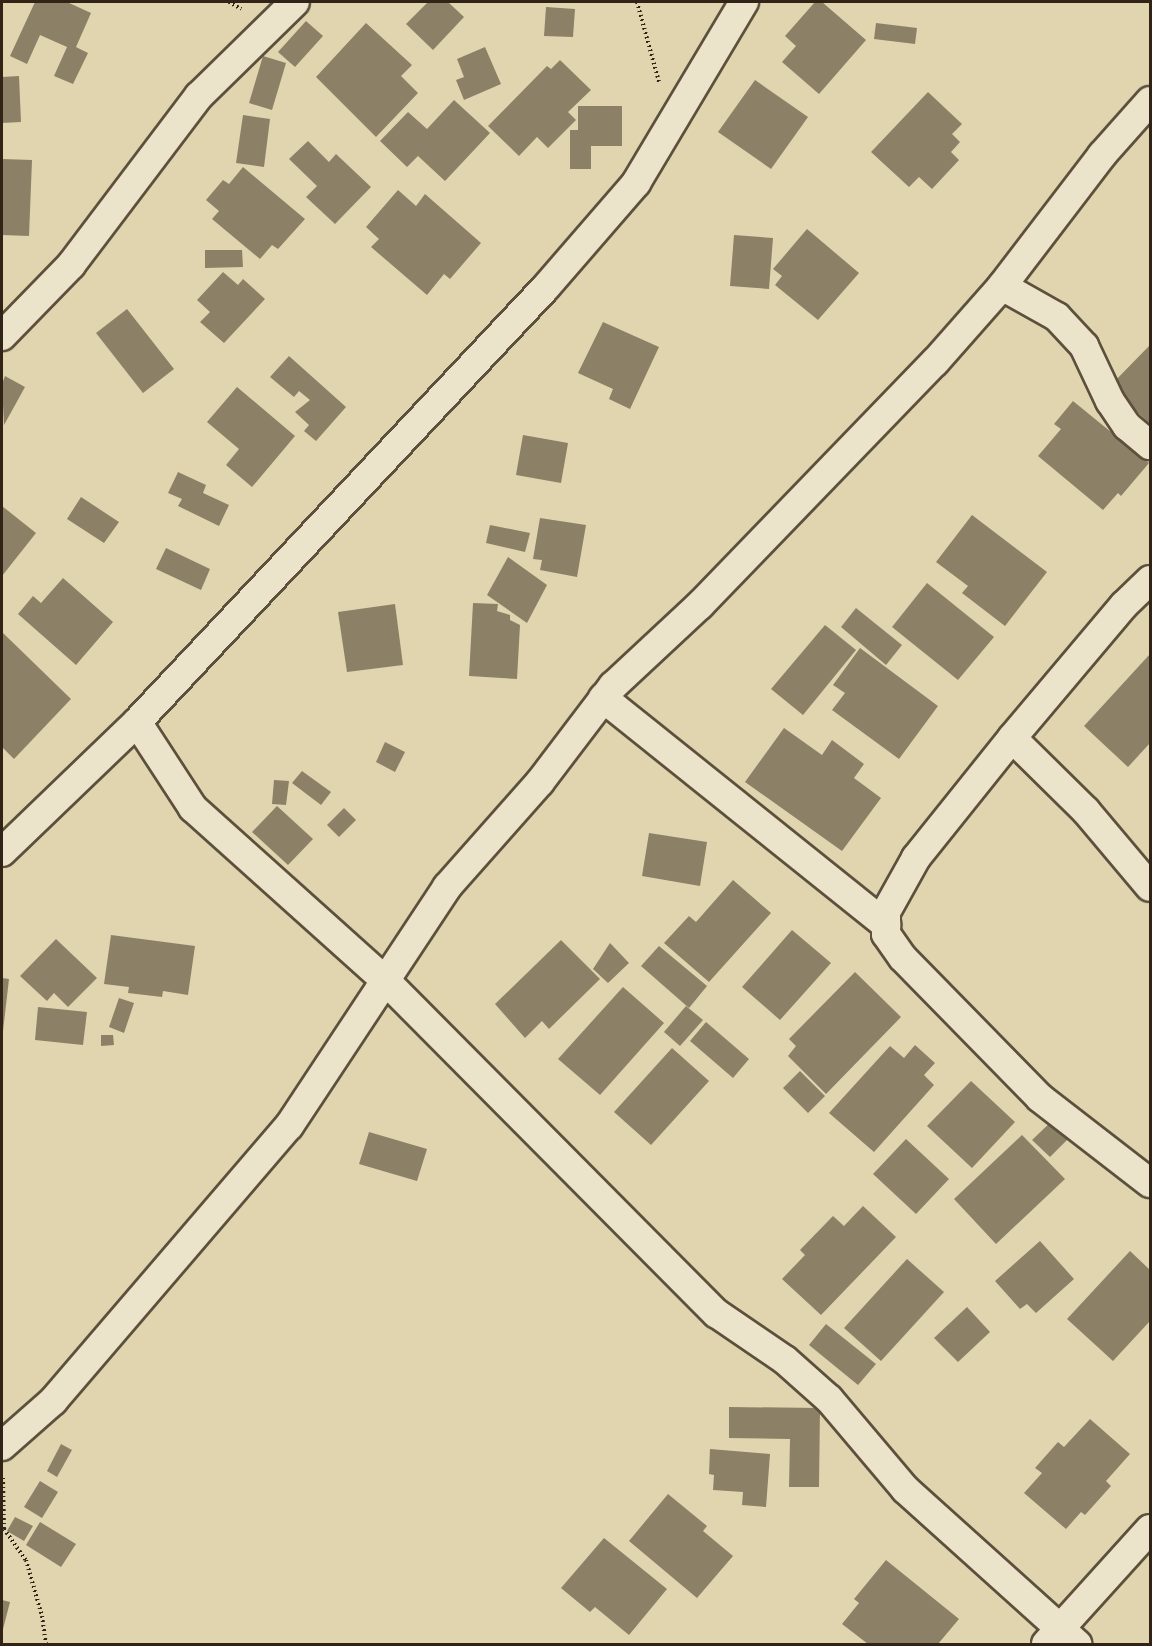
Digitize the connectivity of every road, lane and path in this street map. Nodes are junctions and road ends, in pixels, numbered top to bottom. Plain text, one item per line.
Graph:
1 (295, 2) edge
2 (637, 2) edge
3 (744, 2) edge
4 (1150, 101) edge
5 (668, 130) junction
6 (1002, 286) junction
7 (2, 336) edge
8 (1150, 445) edge
9 (1150, 580) edge
10 (603, 698) junction
11 (137, 722) junction
12 (1012, 738) junction
13 (2, 852) edge
14 (1150, 887) edge
15 (886, 925) junction
16 (385, 980) junction
17 (1150, 1183) edge
18 (2, 1446) edge
19 (1150, 1529) edge
20 (1061, 1639) edge
21 (46, 1644) edge

1 - 7 street
2 - 5 path
3 - 5 street
4 - 6 street
5 - 11 street
6 - 8 street
6 - 10 street
9 - 12 street
10 - 15 street
10 - 16 street
11 - 13 street
11 - 16 street
12 - 14 street
12 - 15 street
15 - 17 street
16 - 18 street
16 - 20 street
18 - 21 path
19 - 20 street

